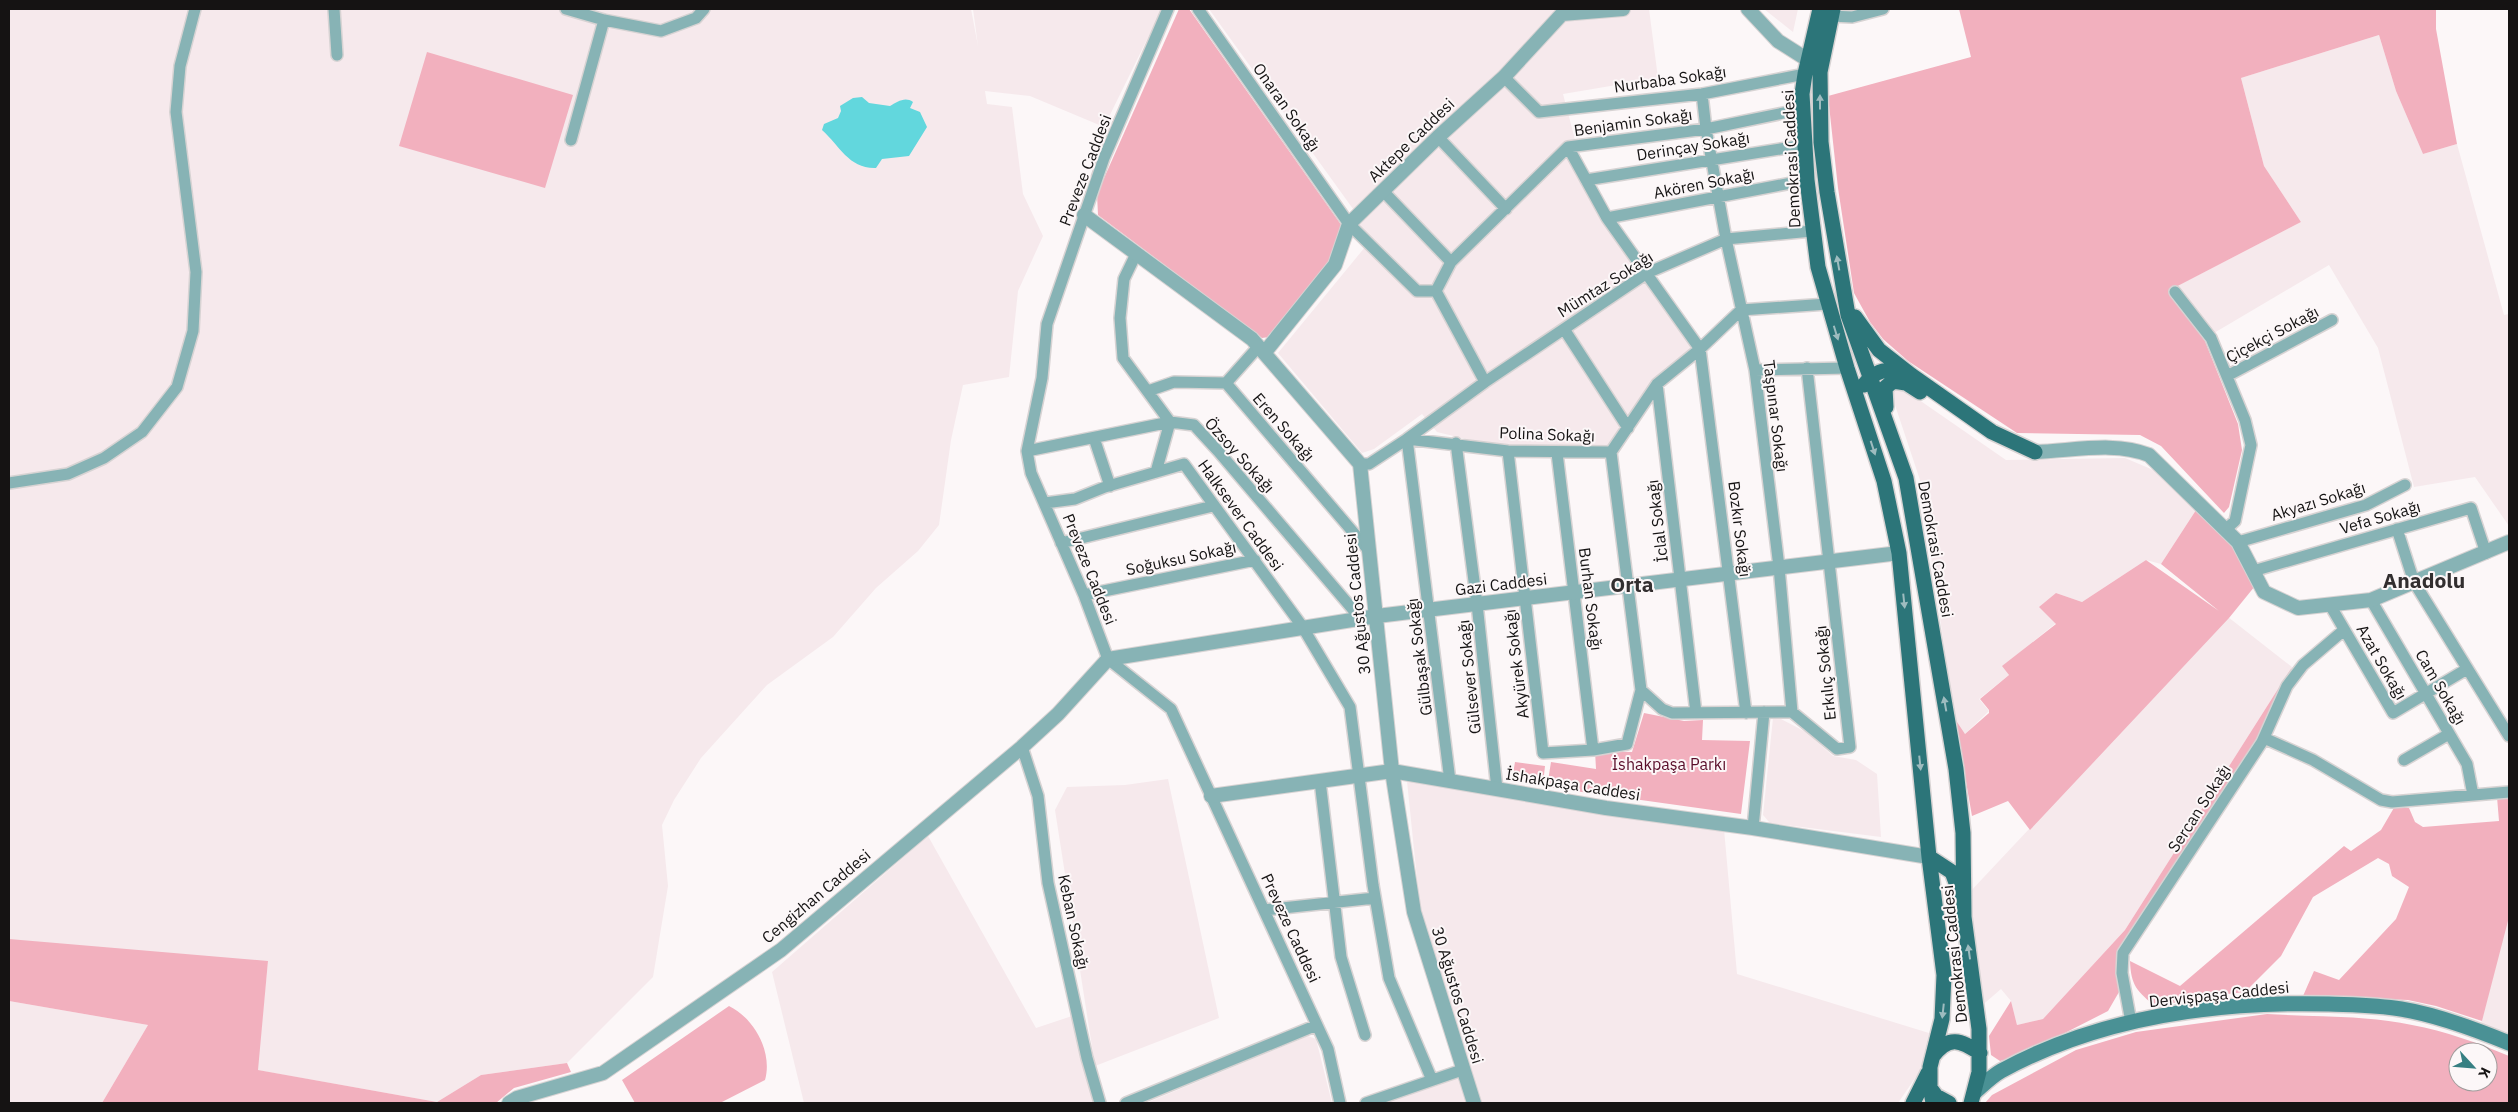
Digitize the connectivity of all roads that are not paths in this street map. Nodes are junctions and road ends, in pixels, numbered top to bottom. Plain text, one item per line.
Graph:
1 (195, 9) edge
2 (334, 9) edge
3 (566, 9) edge
4 (704, 9) edge
5 (1168, 9) edge
6 (1198, 9) edge
7 (1623, 9) edge
8 (1748, 9) edge
9 (1810, 9) edge
10 (1883, 9) edge
11 (1560, 11) edge
12 (1825, 14) edge
13 (604, 20) junction
14 (337, 56) dead end
15 (1806, 67) junction
16 (1504, 77) junction
17 (1702, 94) junction
18 (1803, 109) junction
19 (1706, 129) junction
20 (1438, 137) junction
21 (570, 140) dead end
22 (1805, 145) junction
23 (1568, 147) junction
24 (1712, 159) junction
25 (1586, 180) junction
26 (1808, 180) junction
27 (1383, 191) junction
28 (1718, 196) junction
29 (1506, 210) junction
30 (1084, 215) junction
31 (1607, 218) junction
32 (1349, 224) junction
33 (1812, 231) junction
34 (1726, 239) junction
35 (1136, 254) junction
36 (1452, 262) junction
37 (1647, 274) junction
38 (1436, 291) junction
39 (2174, 292) dead end
40 (1844, 299) junction
41 (1827, 304) junction
42 (1741, 310) junction
43 (2332, 320) dead end
44 (1564, 329) junction
45 (1262, 349) junction
46 (1700, 349) junction
47 (1807, 368) junction
48 (1846, 368) junction
49 (1755, 370) junction
50 (1911, 375) junction
51 (2227, 376) junction
52 (1871, 377) junction
53 (1485, 382) junction
54 (1226, 384) junction
55 (1657, 384) junction
56 (1148, 391) junction
57 (1858, 401) junction
58 (1170, 422) junction
59 (1628, 428) junction
60 (1891, 435) junction
61 (1094, 438) junction
62 (1407, 439) junction
63 (1456, 443) junction
64 (1026, 451) junction
65 (1508, 451) junction
66 (1611, 452) junction
67 (2035, 452) junction
68 (1557, 453) junction
69 (1360, 464) junction
70 (1156, 472) junction
71 (9, 483) edge
72 (2405, 485) dead end
73 (1110, 486) junction
74 (1045, 503) junction
75 (1213, 506) junction
76 (1914, 525) junction
77 (2397, 529) junction
78 (2225, 530) junction
79 (2238, 542) junction
80 (2509, 542) edge
81 (1061, 543) junction
82 (1370, 552) junction
83 (1899, 553) junction
84 (2486, 553) junction
85 (1255, 560) junction
86 (1829, 561) junction
87 (1779, 567) junction
88 (2253, 571) junction
89 (1730, 573) junction
90 (1680, 579) junction
91 (2414, 582) junction
92 (1628, 586) junction
93 (1574, 592) junction
94 (1084, 595) junction
95 (1525, 598) junction
96 (2371, 600) junction
97 (1477, 604) junction
98 (2330, 605) junction
99 (1429, 610) junction
100 (1377, 616) junction
101 (1360, 619) junction
102 (1302, 626) junction
103 (2344, 630) junction
104 (1108, 659) junction
105 (2467, 669) junction
106 (1641, 690) junction
107 (2426, 694) junction
108 (1764, 712) junction
109 (1792, 712) junction
110 (1696, 713) junction
111 (1746, 713) junction
112 (2449, 734) junction
113 (2509, 736) edge
114 (2264, 738) junction
115 (1022, 747) junction
116 (1593, 750) junction
117 (2404, 760) dead end
118 (1392, 771) junction
119 (1360, 777) junction
120 (1320, 781) junction
121 (1450, 781) junction
122 (1498, 789) junction
123 (2509, 792) edge
124 (2474, 795) junction
125 (1212, 796) junction
126 (1753, 828) junction
127 (1929, 857) junction
128 (1375, 898) junction
129 (1335, 903) junction
130 (1264, 910) junction
131 (1964, 917) junction
132 (2131, 1022) junction
133 (1318, 1026) junction
134 (1365, 1035) dead end
135 (2509, 1044) edge
136 (1980, 1053) junction
137 (1931, 1063) junction
138 (1462, 1070) junction
139 (2000, 1071) junction
140 (1432, 1080) junction
141 (1930, 1086) junction
142 (1973, 1098) edge
143 (509, 1103) edge
144 (1100, 1103) edge
145 (1126, 1103) edge
146 (1340, 1103) edge
147 (1366, 1103) edge
148 (1474, 1103) edge
149 (1913, 1103) edge
150 (1933, 1103) edge
151 (1949, 1103) edge
152 (1957, 1103) edge

1 - 71 street
2 - 14 street
3 - 13 street
4 - 13 street
5 - 30 street, Preveze Caddesi
6 - 32 street, Onaran Sokağı
7 - 11 street, Aktepe Caddesi
8 - 15 street
9 - 12 main road
10 - 12 street
11 - 16 street, Aktepe Caddesi
12 - 15 main road, Demokrasi Caddesi
40 -> 12 main road, Demokrasi Caddesi
13 - 21 street
15 - 17 street, Nurbaba Sokağı
15 - 18 main road, Demokrasi Caddesi
16 - 17 street, Nurbaba Sokağı
16 - 20 street, Aktepe Caddesi
17 - 19 street, Taşpınar Sokağı
18 - 19 street, Benjamin Sokağı
18 - 22 main road, Demokrasi Caddesi
19 - 23 street, Benjamin Sokağı
19 - 24 street, Taşpınar Sokağı
20 - 27 street, Aktepe Caddesi
20 - 29 street
22 - 24 street, Derinçay Sokağı
22 - 26 main road, Demokrasi Caddesi
23 - 25 street
23 - 29 street, Benjamin Sokağı
24 - 25 street, Derinçay Sokağı
24 - 28 street, Taşpınar Sokağı
25 - 31 street
26 - 28 street, Akören Sokağı
26 - 33 main road, Demokrasi Caddesi
27 - 32 street, Aktepe Caddesi
27 - 36 street
28 - 31 street, Akören Sokağı
28 - 34 street, Taşpınar Sokağı
29 - 36 street, Benjamin Sokağı
30 - 35 street
30 - 64 street, Preveze Caddesi
31 - 37 street
32 - 38 street, Onaran Sokağı
32 - 45 street, Aktepe Caddesi
33 - 34 street, Mümtaz Sokağı
33 - 41 main road, Demokrasi Caddesi
34 - 37 street, Mümtaz Sokağı
34 - 42 street, Taşpınar Sokağı
35 - 45 street
35 - 56 street
36 - 38 street, Benjamin Sokağı
37 - 44 street, Mümtaz Sokağı
37 - 46 street
38 - 53 street
39 - 51 street
40 - 50 main road
40 - 52 main road, Demokrasi Caddesi
41 - 42 street
41 -> 48 main road, Demokrasi Caddesi
42 - 46 street, Polina Sokağı
42 - 49 street, Taşpınar Sokağı
43 - 51 street, Çiçekçi Sokağı
44 - 53 street, Mümtaz Sokağı
44 - 59 street
45 - 54 street
45 - 69 street
46 - 55 street, Polina Sokağı
46 - 89 street, Bozkır Sokağı
47 - 48 street
47 - 49 street
47 - 86 street, Erkılıç Sokağı
48 - 57 main road, Demokrasi Caddesi
49 - 87 street, Taşpınar Sokağı
50 - 52 main road
50 - 67 main road
51 - 78 street
52 - 57 main road
52 - 60 main road, Demokrasi Caddesi
53 - 62 street, Mümtaz Sokağı
54 - 56 street
54 - 82 street, Eren Sokağı
55 - 59 street, Polina Sokağı
55 - 90 street, İclal Sokağı
56 - 58 street
57 -> 83 main road, Demokrasi Caddesi
58 - 61 street
58 - 70 street
58 - 101 street, Özsoy Sokağı
59 - 66 street, Polina Sokağı
60 - 67 main road
60 - 76 main road, Demokrasi Caddesi
61 - 64 street
61 - 73 street
62 - 63 street, Polina Sokağı
62 - 69 street
62 - 99 street, Gülbaşak Sokağı
63 - 65 street, Polina Sokağı
63 - 97 street, Gülsever Sokağı
64 - 74 street, Preveze Caddesi
65 - 68 street, Polina Sokağı
65 - 95 street, Akyürek Sokağı
66 - 68 street, Polina Sokağı
66 - 92 street
67 - 78 street
68 - 93 street, Burhan Sokağı
69 - 82 street, 30 Ağustos Caddesi
70 - 73 street, Halksever Caddesi
70 - 75 street, Halksever Caddesi
72 - 79 street, Akyazı Sokağı
73 - 74 street, Halksever Caddesi
74 - 81 street, Preveze Caddesi
75 - 81 street
75 - 85 street, Halksever Caddesi
76 - 83 main road
131 -> 76 main road, Demokrasi Caddesi
77 - 84 street, Vefa Sokağı
77 - 88 street, Vefa Sokağı
77 - 91 street
78 - 79 street
79 - 88 street
80 - 84 street
81 - 94 street, Preveze Caddesi
82 - 100 street, 30 Ağustos Caddesi
83 - 86 street, Gazi Caddesi
83 -> 127 main road, Demokrasi Caddesi
84 - 91 street
85 - 94 street, Soğuksu Sokağı
85 - 102 street, Halksever Caddesi
86 - 87 street, Gazi Caddesi
86 - 109 street, Erkılıç Sokağı
87 - 89 street, Gazi Caddesi
87 - 109 street, Taşpınar Sokağı
88 - 98 street
89 - 90 street, Gazi Caddesi
89 - 111 street, Bozkır Sokağı
90 - 92 street, Gazi Caddesi
90 - 110 street, İclal Sokağı
91 - 96 street
91 - 105 street
92 - 93 street, Gazi Caddesi
92 - 106 street
93 - 95 street, Gazi Caddesi
93 - 116 street, Burhan Sokağı
94 - 104 street, Preveze Caddesi
95 - 97 street, Gazi Caddesi
95 - 116 street, Akyürek Sokağı
96 - 98 street
96 - 107 street, Cam Sokağı
97 - 99 street, Gazi Caddesi
97 - 122 street, Gülsever Sokağı
98 - 103 street, Azat Sokağı
99 - 100 street, Gazi Caddesi
99 - 121 street, Gülbaşak Sokağı
100 - 101 street, Gazi Caddesi
100 - 118 street, 30 Ağustos Caddesi
101 - 102 street, Gazi Caddesi
102 - 104 street, Gazi Caddesi
102 - 119 street, Halksever Caddesi
103 - 107 street, Azat Sokağı
103 - 114 street, Sercan Sokağı
104 - 115 street, Cengizhan Caddesi
104 - 125 street, Preveze Caddesi
105 - 107 street, Azat Sokağı
105 - 113 street
106 - 110 street
106 - 116 street
107 - 112 street, Cam Sokağı
108 - 109 street
108 - 111 street
108 - 126 street
110 - 111 street
112 - 117 street
112 - 124 street, Cam Sokağı
114 - 124 street
114 - 132 street, Sercan Sokağı
115 - 143 street, Cengizhan Caddesi
115 - 144 street, Keban Sokağı
118 - 119 street, İshakpaşa Caddesi
118 - 121 street, İshakpaşa Caddesi
118 - 138 street, 30 Ağustos Caddesi
119 - 120 street, İshakpaşa Caddesi
119 - 128 street
120 - 125 street, İshakpaşa Caddesi
120 - 129 street
121 - 122 street, İshakpaşa Caddesi
122 - 126 street, İshakpaşa Caddesi
123 - 124 street
125 - 130 street, Preveze Caddesi
126 - 127 street, İshakpaşa Caddesi
127 - 131 main road
127 -> 137 main road, Demokrasi Caddesi
128 - 129 street
128 - 140 street
129 - 130 street
129 - 134 street
130 - 133 street, Preveze Caddesi
136 -> 131 main road, Demokrasi Caddesi
132 - 135 main road, Dervişpaşa Caddesi
132 - 139 main road, Dervişpaşa Caddesi
133 - 145 street
133 - 146 street, Preveze Caddesi
136 - 137 main road
136 - 139 main road
136 - 142 main road, Demokrasi Caddesi
137 - 141 main road, Demokrasi Caddesi
137 - 149 main road
138 - 140 street
138 - 148 street, 30 Ağustos Caddesi
139 - 142 main road, Dervişpaşa Caddesi
140 - 147 street
141 - 150 main road, Demokrasi Caddesi
141 - 151 main road
142 - 152 main road

